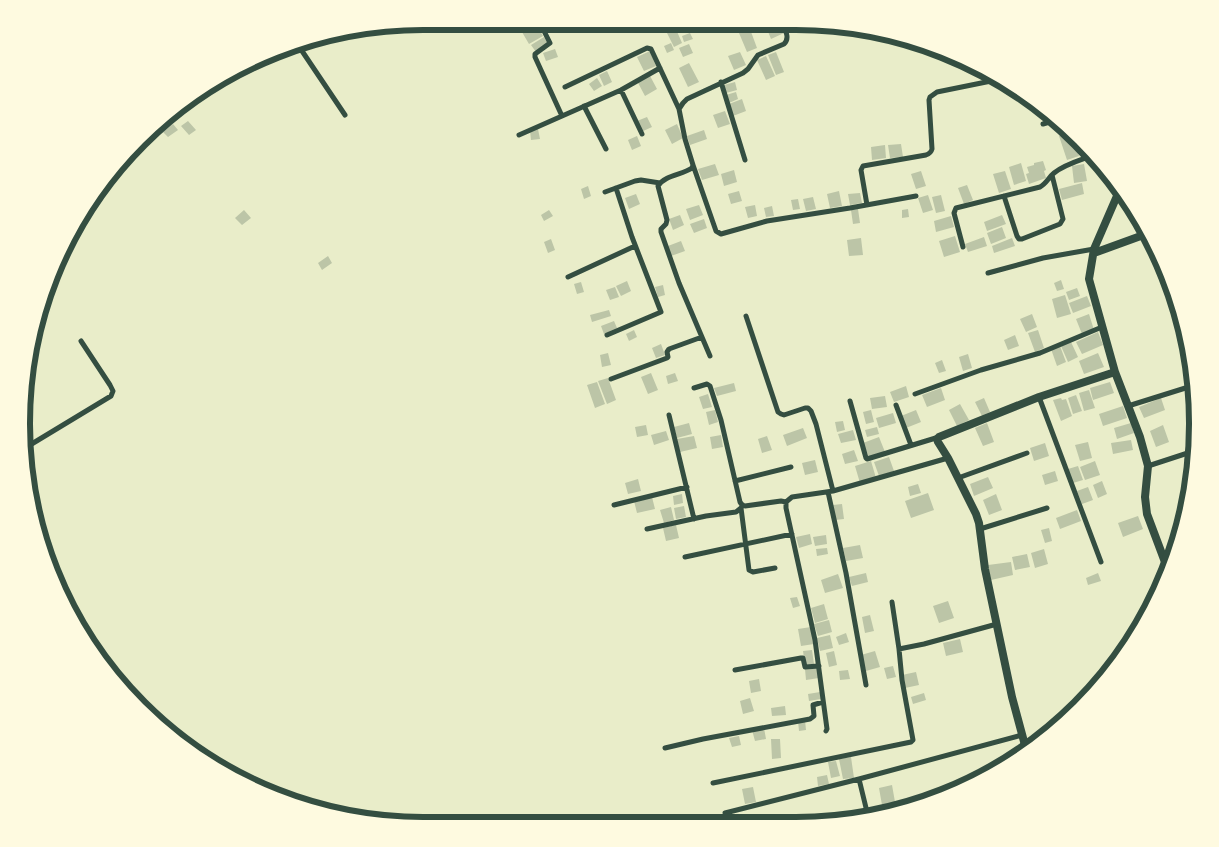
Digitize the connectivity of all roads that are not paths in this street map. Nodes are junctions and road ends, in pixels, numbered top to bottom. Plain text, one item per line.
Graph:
1 (544, 30) edge
2 (785, 30) edge
3 (301, 50) edge
4 (660, 68) junction
5 (989, 81) edge
6 (722, 82) junction
7 (565, 87) dead end
8 (621, 90) junction
9 (584, 106) junction
10 (679, 109) junction
11 (344, 115) dead end
12 (562, 116) junction
13 (1048, 122) edge
14 (1043, 124) dead end
15 (642, 134) dead end
16 (519, 135) dead end
17 (606, 150) dead end
18 (1086, 158) edge
19 (745, 160) dead end
20 (693, 165) junction
21 (1052, 175) junction
22 (660, 183) junction
23 (616, 188) junction
24 (605, 192) dead end
25 (916, 196) dead end
26 (1004, 196) junction
27 (1117, 196) edge
28 (867, 205) junction
29 (1141, 236) edge
30 (635, 246) junction
31 (963, 247) dead end
32 (1094, 251) junction
33 (988, 273) dead end
34 (568, 277) dead end
35 (746, 316) dead end
36 (1102, 327) junction
37 (608, 335) dead end
38 (702, 337) junction
39 (82, 341) dead end
40 (710, 356) dead end
41 (1115, 372) junction
42 (611, 379) dead end
43 (1187, 387) edge
44 (694, 388) dead end
45 (915, 394) dead end
46 (1039, 397) junction
47 (850, 401) dead end
48 (896, 405) dead end
49 (1128, 406) junction
50 (669, 415) dead end
51 (939, 437) junction
52 (31, 444) edge
53 (911, 445) junction
54 (1027, 452) dead end
55 (1188, 453) edge
56 (948, 458) junction
57 (1148, 466) junction
58 (791, 467) dead end
59 (958, 478) junction
60 (735, 481) junction
61 (687, 487) junction
62 (830, 491) junction
63 (786, 502) junction
64 (614, 505) dead end
65 (742, 507) junction
66 (1047, 508) dead end
67 (694, 518) junction
68 (647, 529) dead end
69 (980, 530) junction
70 (792, 534) junction
71 (746, 544) junction
72 (685, 557) dead end
73 (1164, 560) edge
74 (1101, 562) dead end
75 (775, 568) dead end
76 (892, 602) dead end
77 (997, 624) junction
78 (899, 649) junction
79 (819, 666) junction
80 (735, 670) dead end
81 (866, 685) dead end
82 (824, 702) junction
83 (826, 731) dead end
84 (1022, 735) junction
85 (1024, 744) edge
86 (665, 748) dead end
87 (859, 780) junction
88 (713, 783) dead end
89 (867, 810) edge
90 (725, 813) dead end

1 - 12 street
2 - 6 street
3 - 11 street
4 - 7 street
4 - 8 street
4 - 10 street
5 - 28 street
6 - 10 street
6 - 19 street
8 - 9 street
8 - 15 street
9 - 12 street
9 - 17 street
10 - 20 street
12 - 16 street
13 - 14 street
18 - 21 street
20 - 22 street
20 - 28 street
21 - 26 street
21 - 26 street
22 - 23 street
22 - 38 street
23 - 24 street
23 - 30 street
25 - 28 street
26 - 31 street
27 - 32 street
29 - 32 street
30 - 34 street
30 - 37 street
32 - 33 street
32 - 36 street
35 - 62 street
36 - 41 street
36 - 45 street
38 - 40 street
38 - 42 street
39 - 52 street
41 - 46 street
41 - 49 street
43 - 49 street
44 - 60 street
46 - 51 street
46 - 74 street
47 - 53 street
48 - 53 street
49 - 57 street
50 - 61 street
51 - 53 street
51 - 56 street
54 - 59 street
55 - 57 street
56 - 59 street
56 - 62 street
57 - 73 street
58 - 60 street
59 - 69 street
60 - 65 street
61 - 64 street
61 - 67 street
62 - 63 street
62 - 81 street
63 - 65 street
63 - 70 street
65 - 67 street
65 - 71 street
66 - 69 street
67 - 68 street
69 - 77 street
70 - 71 street
70 - 79 street
71 - 72 street
71 - 75 street
76 - 78 street
77 - 78 street
77 - 84 street
78 - 88 street
79 - 80 street
79 - 82 street
82 - 83 street
82 - 86 street
84 - 85 street
84 - 87 street
87 - 89 street
87 - 90 street

